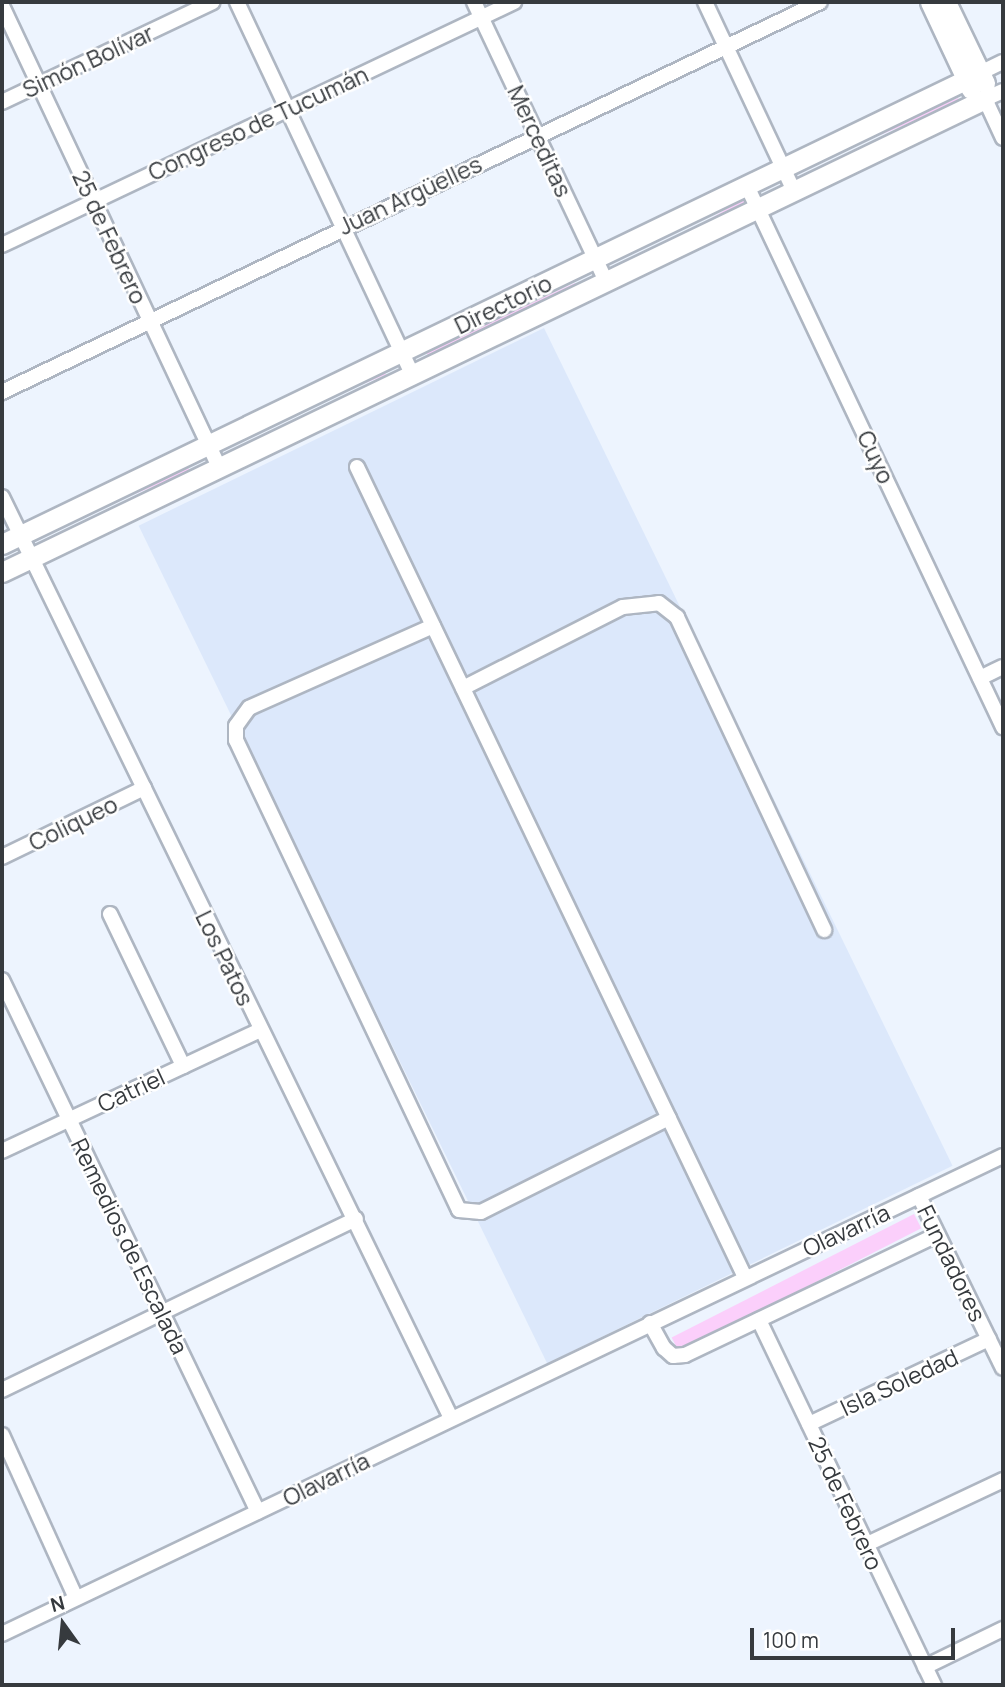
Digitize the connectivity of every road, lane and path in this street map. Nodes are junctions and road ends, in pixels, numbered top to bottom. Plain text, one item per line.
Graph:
1 (213, 2) edge
2 (237, 2) edge
3 (474, 2) edge
4 (514, 2) edge
5 (705, 2) edge
6 (820, 2) edge
7 (930, 2) edge
8 (946, 2) edge
9 (2, 6) edge
10 (482, 17) junction
11 (726, 45) junction
12 (1003, 62) edge
13 (974, 76) junction
14 (38, 84) junction
15 (1003, 90) edge
16 (985, 99) junction
17 (2, 102) edge
18 (288, 109) junction
19 (537, 135) junction
20 (1003, 138) edge
21 (783, 169) junction
22 (747, 186) junction
23 (793, 189) junction
24 (93, 201) junction
25 (759, 208) junction
26 (343, 227) junction
27 (2, 246) edge
28 (596, 259) junction
29 (606, 281) junction
30 (148, 319) junction
31 (402, 352) junction
32 (412, 374) junction
33 (2, 392) edge
34 (208, 446) junction
35 (219, 467) junction
36 (357, 467) dead end
37 (2, 497) edge
38 (20, 536) junction
39 (2, 544) edge
40 (31, 558) junction
41 (2, 572) edge
42 (433, 626) junction
43 (1003, 667) edge
44 (980, 678) junction
45 (463, 688) junction
46 (1003, 727) edge
47 (144, 788) junction
48 (2, 857) edge
49 (110, 914) dead end
50 (824, 930) dead end
51 (2, 980) edge
52 (260, 1030) junction
53 (183, 1066) junction
54 (669, 1118) junction
55 (69, 1119) junction
56 (2, 1151) edge
57 (1003, 1156) edge
58 (919, 1196) junction
59 (356, 1220) junction
60 (937, 1235) junction
61 (745, 1277) junction
62 (162, 1312) junction
63 (759, 1320) junction
64 (650, 1323) junction
65 (989, 1339) junction
66 (1003, 1368) edge
67 (2, 1390) edge
68 (451, 1418) junction
69 (809, 1424) junction
70 (2, 1435) edge
71 (1003, 1479) edge
72 (258, 1512) junction
73 (865, 1545) junction
74 (76, 1598) junction
75 (1003, 1629) edge
76 (2, 1634) edge
77 (925, 1667) junction
78 (934, 1685) edge

1 - 14 street, Simón Bolívar
2 - 18 street
3 - 10 street, Merceditas
4 - 10 street, Congreso de Tucumán
5 - 11 street
6 - 11 street, Juan Argüelles
7 - 13 main road
8 - 13 main road
9 - 14 street, 25 de Febrero
10 - 18 street, Congreso de Tucumán
10 - 19 street, Merceditas
11 - 19 street, Juan Argüelles
11 - 21 street
12 - 13 street, Directorio
13 - 16 main road
13 - 21 main road, Directorio
14 - 17 street, Simón Bolívar
14 - 24 street, 25 de Febrero
15 - 16 street, Directorio
16 - 20 street
16 - 23 main road, Directorio
18 - 24 street, Congreso de Tucumán
18 - 26 street
19 - 26 street, Juan Argüelles
19 - 28 street, Merceditas
21 - 22 main road, Directorio
21 - 23 street
22 - 25 street, Cuyo
22 - 28 main road, Directorio
23 - 25 main road, Directorio
24 - 27 street, Congreso de Tucumán
24 - 30 street, 25 de Febrero
25 - 29 main road, Directorio
25 - 44 street, Cuyo
26 - 30 street, Juan Argüelles
26 - 31 street
28 - 29 street, Merceditas
28 - 31 main road, Directorio
29 - 32 main road, Directorio
30 - 33 street, Juan Argüelles
30 - 34 street, 25 de Febrero
31 - 32 street
31 - 34 main road, Directorio
32 - 35 main road, Directorio
34 - 35 street, 25 de Febrero
34 - 38 main road, Directorio
35 - 40 main road, Directorio
36 - 42 street
37 - 38 street, Los Patos
38 - 39 main road, Directorio
38 - 40 street, Los Patos
40 - 41 main road, Directorio
40 - 47 street, Los Patos
42 - 45 street
42 - 54 street
43 - 44 street
44 - 46 street, Cuyo
45 - 50 street
45 - 54 street
47 - 48 street, Coliqueo
47 - 52 street, Los Patos
49 - 53 street
51 - 55 street, Remedios de Escalada
52 - 53 street, Catriel
52 - 59 street, Los Patos
53 - 55 street, Catriel
54 - 61 street
55 - 56 street, Catriel
55 - 62 street, Remedios de Escalada
57 - 58 street, Olavarría
58 - 60 street, Fundadores
58 - 61 street, Olavarría
59 - 62 street
59 - 68 street, Los Patos
60 - 63 street, Olavarría
60 - 65 street, Fundadores
61 - 64 street, Olavarría
62 - 67 street
62 - 72 street, Remedios de Escalada
63 - 64 street, Olavarría
63 - 69 street, 25 de Febrero
64 - 68 street, Olavarría
65 - 66 street, Fundadores
65 - 69 street, Isla Soledad
68 - 72 street, Olavarría
69 - 73 street, 25 de Febrero
70 - 74 street
71 - 73 street
72 - 74 street, Olavarría
73 - 77 street, 25 de Febrero
74 - 76 street, Olavarría
75 - 77 street
77 - 78 street, 25 de Febrero

